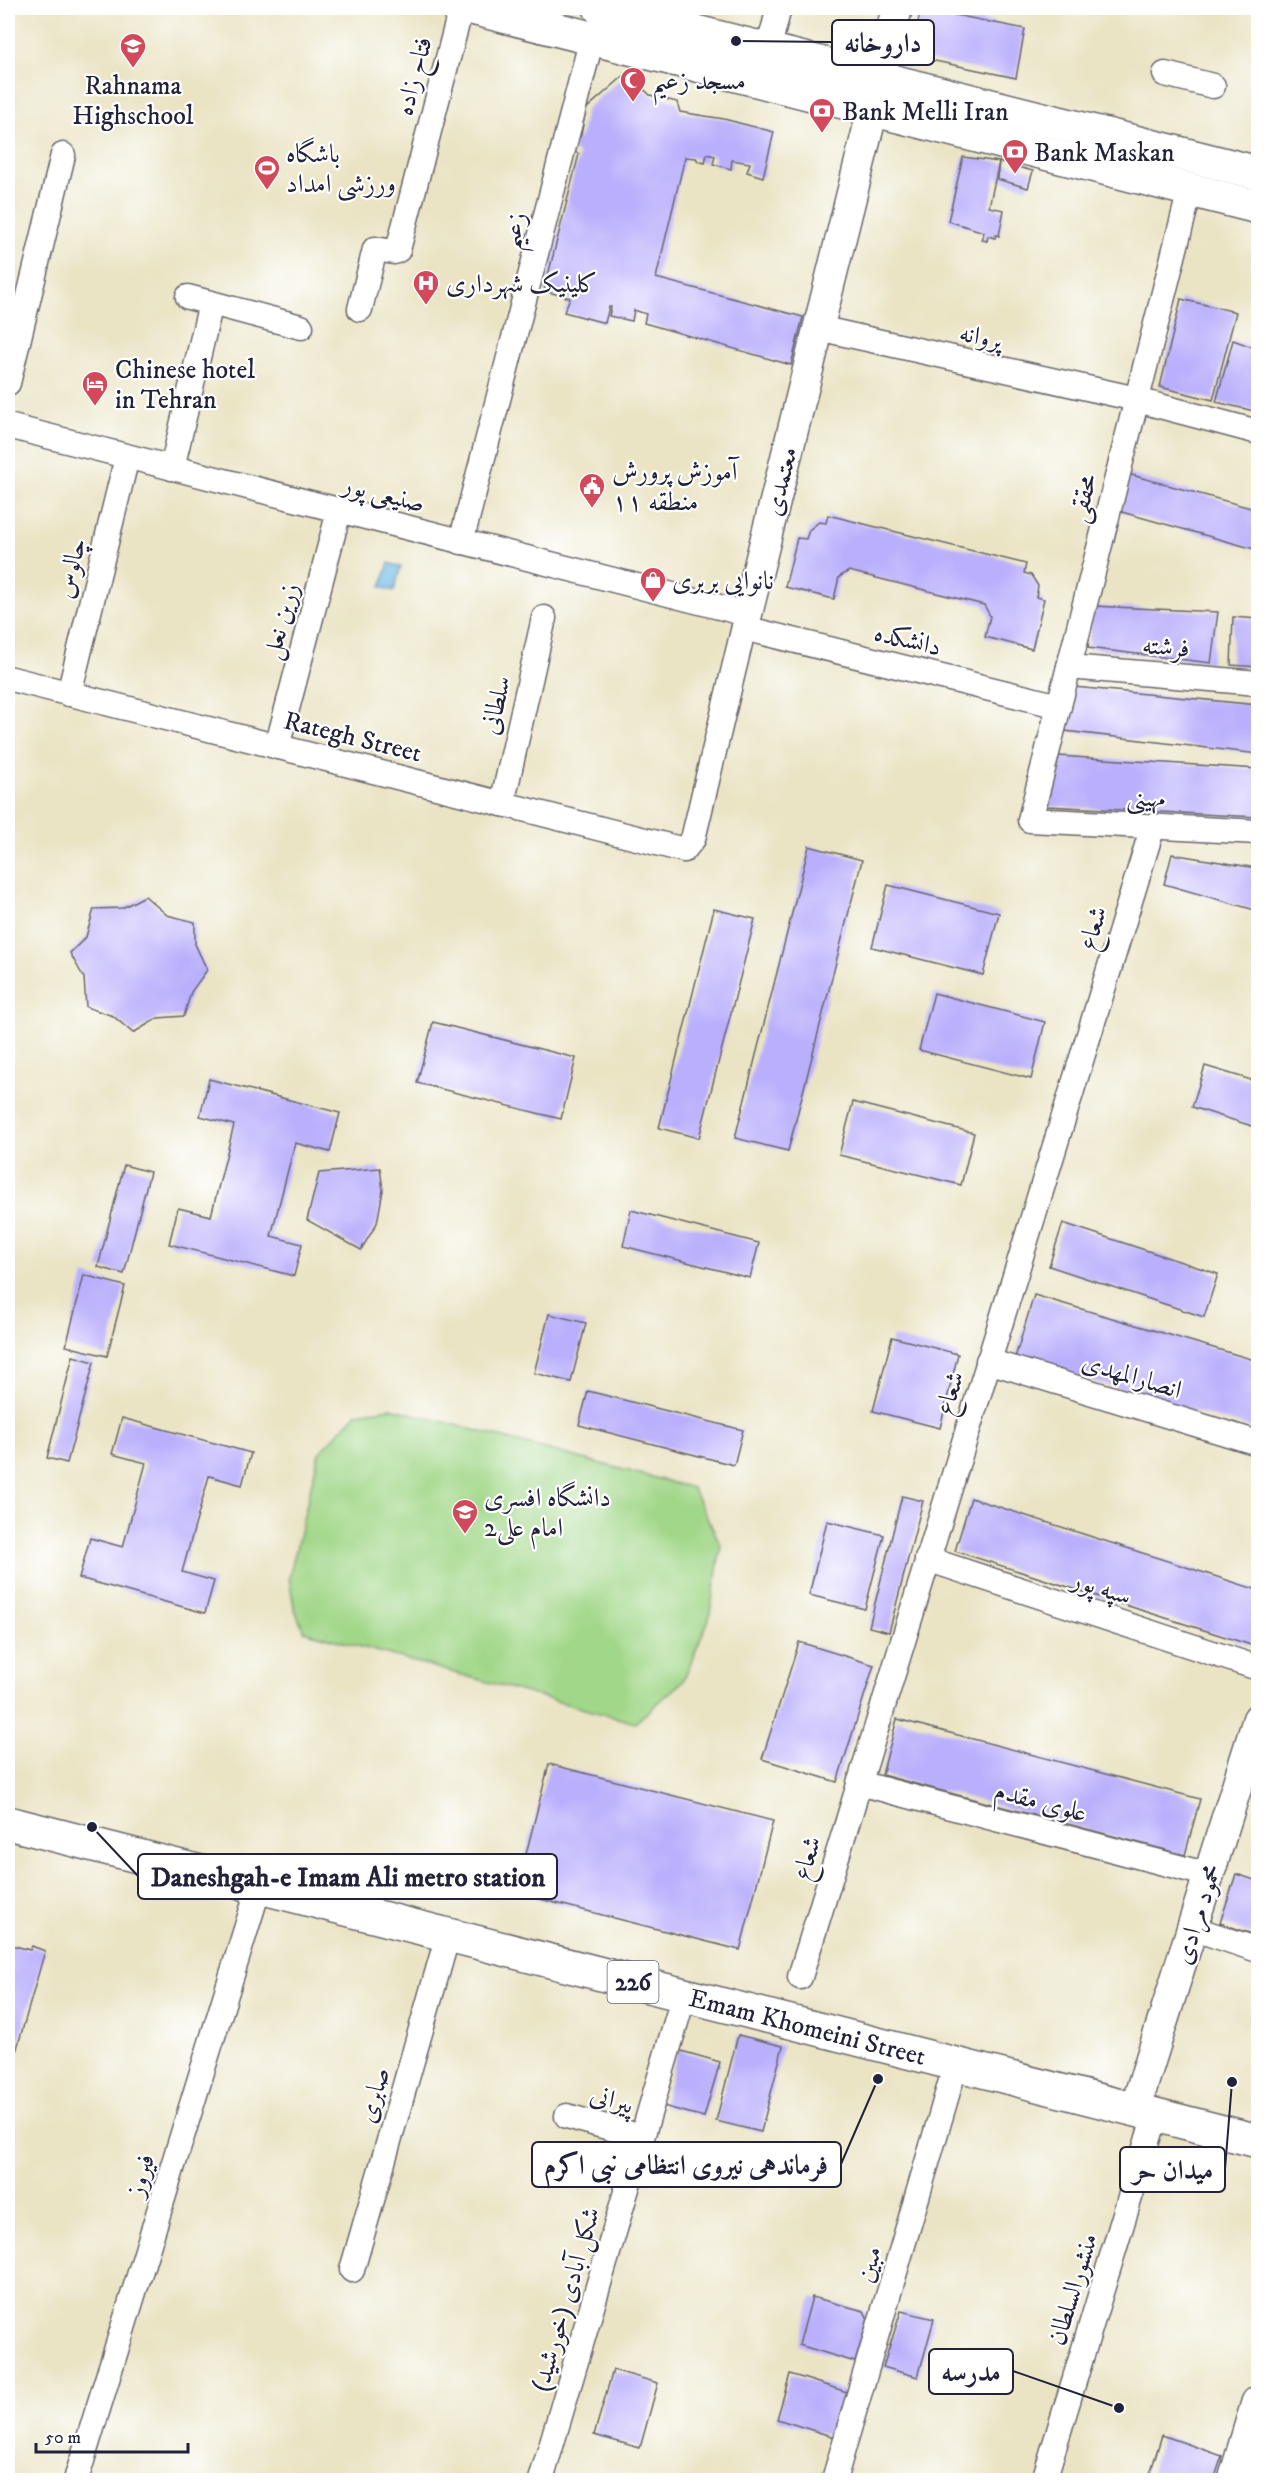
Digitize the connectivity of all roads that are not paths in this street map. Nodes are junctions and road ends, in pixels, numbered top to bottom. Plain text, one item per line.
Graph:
1 (461, 8) edge
2 (472, 8) edge
3 (779, 8) edge
4 (897, 8) edge
5 (597, 18) edge
6 (768, 50) junction
7 (1165, 74) dead end
8 (880, 78) junction
9 (1213, 86) dead end
10 (873, 109) junction
11 (63, 155) dead end
12 (1198, 158) junction
13 (1258, 173) edge
14 (1190, 190) junction
15 (1258, 207) edge
16 (360, 309) dead end
17 (301, 327) dead end
18 (818, 328) junction
19 (8, 383) edge
20 (1135, 399) junction
21 (8, 426) edge
22 (1258, 432) edge
23 (127, 457) junction
24 (172, 468) junction
25 (339, 511) junction
26 (461, 542) junction
27 (544, 618) dead end
28 (745, 621) junction
29 (1069, 667) junction
30 (8, 678) edge
31 (1258, 683) edge
32 (69, 694) junction
33 (1059, 706) junction
34 (277, 747) junction
35 (502, 804) junction
36 (1030, 820) joint
37 (1153, 826) junction
38 (1258, 832) edge
39 (684, 850) joint
40 (988, 1361) junction
41 (1258, 1443) edge
42 (927, 1559) junction
43 (1258, 1668) edge
44 (1258, 1719) edge
45 (1253, 1755) edge
46 (859, 1782) junction
47 (8, 1823) edge
48 (1209, 1875) junction
49 (259, 1887) junction
50 (1192, 1928) junction
51 (448, 1935) junction
52 (1258, 1950) edge
53 (800, 1977) dead end
54 (684, 1995) junction
55 (956, 2064) junction
56 (1145, 2112) junction
57 (567, 2116) dead end
58 (642, 2137) junction
59 (1258, 2141) edge
60 (352, 2270) dead end
61 (1258, 2403) edge
62 (76, 2481) edge
63 (541, 2481) edge
64 (834, 2481) edge
65 (1044, 2481) edge
66 (1235, 2481) edge

1 - 16 street, فتاح زاده
2 - 5 main road
3 - 6 street
4 - 8 street
5 - 6 main road
5 - 10 main road
5 - 26 street, زعیم
6 - 8 main road
7 - 9 street
8 - 10 main road
8 - 12 main road
10 - 14 main road
10 - 18 street, معتمدی
11 - 19 street
12 - 13 main road
12 - 14 main road
14 - 15 main road
14 - 20 street, محققی
17 - 24 street
18 - 20 street, پروانه
18 - 28 street, معتمدی
20 - 22 street, پروانه
20 - 29 street, محققی
21 - 23 street, صنیعی پور
23 - 24 street, صنیعی پور
23 - 32 street, چالوس
24 - 25 street, صنیعی پور
25 - 26 street, صنیعی پور
25 - 34 street, زرین نعل
26 - 28 street, صنیعی پور
27 - 35 street, سلطانی
28 - 33 street, دانشکده
28 - 39 street, معتمدی
29 - 31 street, فرشته
29 - 33 street, محققی
30 - 32 street, Rategh Street
32 - 34 street, Rategh Street
33 - 36 street, محققی
34 - 35 street, Rategh Street
35 - 39 street, Rategh Street
36 - 37 street, مهینی
37 - 38 street, مهینی
37 - 40 street, شعاع
40 - 41 street, انصارالمهدی
40 - 42 street, شعاع
42 - 43 street, سپه پور
42 - 46 street, شعاع
44 - 45 street, محمود مرادی
45 - 48 street, محمود مرادی
46 - 48 street, علوی مقدم
46 - 53 street, شعاع
47 - 49 main road, Emam Khomeini Street / 226
48 - 50 street, محمود مرادی
49 - 51 main road, Emam Khomeini Street / 226
49 - 62 street, فیروز
50 - 52 street
50 - 56 street, محمود مرادی
51 - 54 main road, Emam Khomeini Street / 226
51 - 60 street, صابری
54 - 55 main road, Emam Khomeini Street / 226
54 - 58 street, شکل آبادی (خورشید)
55 - 56 main road, Emam Khomeini Street / 226
55 - 64 street, مبین
56 - 59 main road, Emam Khomeini Street / 226
56 - 65 street, منشورالسلطان
57 - 58 street, پیرانی
58 - 63 street, شکل آبادی (خورشید)
61 - 66 main road

